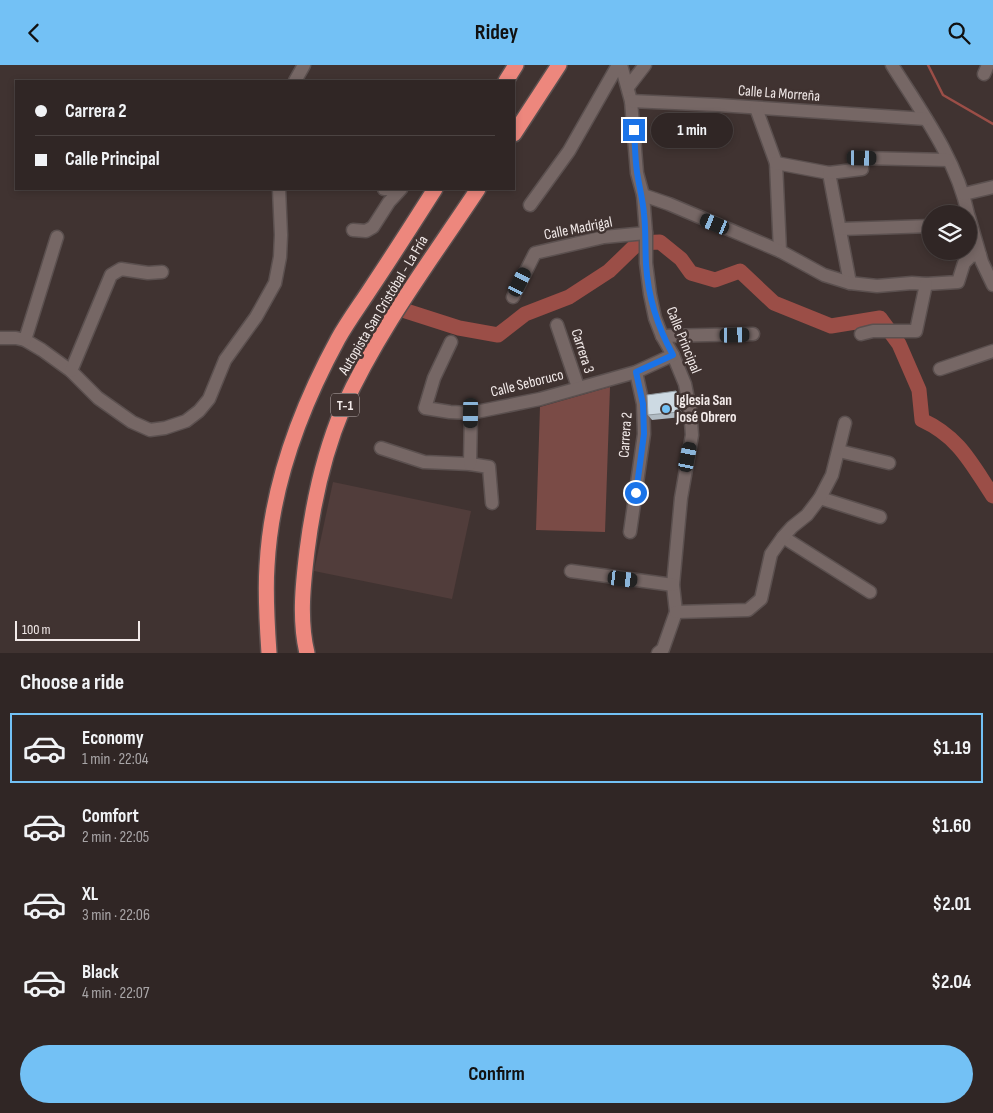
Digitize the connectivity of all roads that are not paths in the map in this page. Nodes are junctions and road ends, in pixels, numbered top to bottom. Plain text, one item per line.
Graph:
1 (304, 65) edge
2 (516, 65) edge
3 (559, 65) edge
4 (620, 65) edge
5 (646, 65) edge
6 (892, 65) edge
7 (296, 80) edge
8 (507, 80) edge
9 (628, 87) junction
10 (630, 101) junction
11 (756, 108) junction
12 (926, 119) junction
13 (515, 132) edge
14 (948, 160) junction
15 (776, 163) junction
16 (829, 173) junction
17 (993, 187) edge
18 (279, 190) edge
19 (400, 190) edge
20 (434, 190) edge
21 (477, 190) edge
22 (964, 194) junction
23 (642, 195) junction
24 (530, 205) dead end
25 (966, 205) edge
26 (922, 225) edge
27 (841, 229) junction
28 (353, 230) dead end
29 (646, 233) junction
30 (57, 237) dead end
31 (977, 245) edge
32 (780, 251) junction
33 (980, 255) junction
34 (162, 272) dead end
35 (850, 283) junction
36 (926, 284) junction
37 (993, 285) edge
38 (513, 297) dead end
39 (557, 325) dead end
40 (754, 334) dead end
41 (861, 334) dead end
42 (662, 336) junction
43 (0, 338) edge
44 (25, 340) junction
45 (451, 342) dead end
46 (993, 351) edge
47 (673, 355) junction
48 (940, 369) dead end
49 (71, 371) junction
50 (636, 372) junction
51 (578, 387) junction
52 (471, 413) junction
53 (845, 423) dead end
54 (381, 448) dead end
55 (839, 451) junction
56 (889, 463) dead end
57 (470, 464) junction
58 (820, 498) junction
59 (492, 503) dead end
60 (880, 517) dead end
61 (630, 532) dead end
62 (783, 537) junction
63 (571, 571) dead end
64 (673, 585) junction
65 (870, 591) dead end
66 (676, 612) junction
67 (269, 653) edge
68 (307, 653) edge
69 (658, 653) edge

1 - 7 street
2 - 8 highway
3 - 13 highway
4 - 9 street, Calle Principal
4 - 24 street
5 - 9 street
6 - 12 street
9 - 10 street, Calle Principal
10 - 11 street, Calle La Morreña
10 - 23 street, Calle Principal
11 - 12 street, Calle La Morreña
11 - 15 street
12 - 14 street
14 - 16 street
14 - 22 street
15 - 16 street
15 - 32 street
16 - 27 street
17 - 22 street
18 - 49 street
19 - 28 street
20 - 67 highway, Autopista San Cristóbal - La Fría / T-1
21 - 68 highway, Autopista San Cristóbal - La Fría / T-1
22 - 25 street
23 - 29 street, Calle Principal
23 - 32 street
26 - 27 street
27 - 35 street
29 - 38 street, Calle Madrigal
29 - 42 street, Calle Principal
30 - 44 street
31 - 33 street
32 - 35 street
33 - 36 street
33 - 37 street
34 - 49 street
35 - 36 street
36 - 41 street
39 - 51 street, Carrera 3
40 - 42 street
42 - 47 street, Calle Principal
43 - 44 street
44 - 49 street
45 - 52 street, Calle Seboruco
46 - 48 street
47 - 50 street, Calle Seboruco
47 - 64 street, Calle Principal
50 - 51 street, Calle Seboruco
50 - 61 street, Carrera 2
51 - 52 street, Calle Seboruco
52 - 57 street
53 - 55 street
54 - 57 street
55 - 56 street
55 - 58 street
57 - 59 street
58 - 60 street
58 - 62 street
62 - 65 street
62 - 66 street
63 - 64 street
64 - 66 street, Calle Principal
66 - 69 street, Calle Principal

